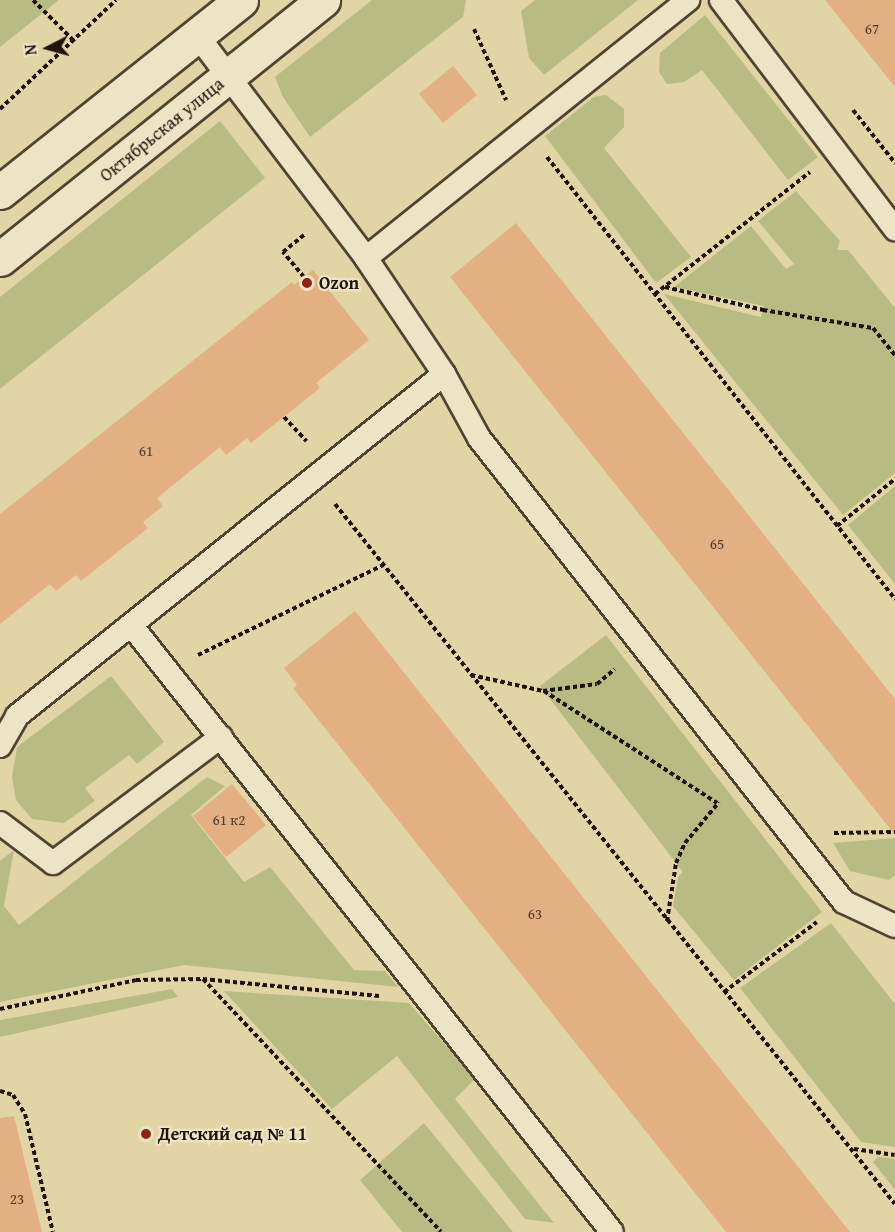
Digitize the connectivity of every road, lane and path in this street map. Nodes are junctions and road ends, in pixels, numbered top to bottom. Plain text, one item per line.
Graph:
1 (33, 0) edge
2 (116, 0) edge
3 (241, 0) edge
4 (323, 0) edge
5 (688, 0) edge
6 (721, 0) edge
7 (474, 29) dead end
8 (197, 35) junction
9 (73, 40) junction
10 (228, 76) junction
11 (0, 109) edge
12 (526, 130) junction
13 (838, 150) junction
14 (0, 192) edge
15 (312, 229) dead end
16 (895, 229) edge
17 (366, 258) junction
18 (0, 259) edge
19 (304, 277) dead end
20 (665, 287) junction
21 (655, 294) junction
22 (895, 355) edge
23 (444, 374) junction
24 (284, 417) dead end
25 (314, 478) junction
26 (895, 479) edge
27 (837, 526) junction
28 (383, 565) junction
29 (895, 599) edge
30 (131, 625) junction
31 (644, 646) junction
32 (166, 669) junction
33 (470, 675) junction
34 (543, 691) junction
35 (221, 737) junction
36 (0, 746) edge
37 (748, 779) junction
38 (717, 803) junction
39 (0, 823) edge
40 (895, 832) edge
41 (829, 833) dead end
42 (844, 902) junction
43 (667, 921) junction
44 (895, 926) edge
45 (203, 979) junction
46 (724, 992) junction
47 (429, 1000) junction
48 (0, 1009) edge
49 (0, 1091) edge
50 (853, 1149) junction
51 (895, 1155) edge
52 (895, 1204) edge
53 (53, 1232) edge
54 (441, 1232) edge
55 (612, 1232) edge

1 - 9 path
2 - 9 path
3 - 8 street
4 - 10 street, Октябрьская улица
5 - 12 lane
6 - 13 lane
7 - 12 path
8 - 10 lane
8 - 14 street
9 - 11 path
10 - 17 lane
10 - 18 street, Октябрьская улица
12 - 17 lane
12 - 21 path
13 - 16 lane
13 - 20 path
15 - 19 path
17 - 23 lane
20 - 21 path
20 - 22 path
21 - 27 path
23 - 25 lane
23 - 31 lane
24 - 25 path
25 - 28 path
25 - 30 lane
26 - 27 path
27 - 29 path
28 - 32 path
28 - 33 path
30 - 32 lane
30 - 36 lane
31 - 34 path
31 - 37 lane
32 - 35 lane
33 - 34 path
33 - 43 path
34 - 38 path
35 - 39 lane
35 - 47 lane
37 - 38 path
37 - 42 lane
38 - 43 path
40 - 41 path
42 - 44 lane
42 - 46 path
43 - 46 path
45 - 47 path
45 - 48 path
45 - 54 path
46 - 50 path
47 - 55 lane
49 - 53 path
50 - 51 path
50 - 52 path

